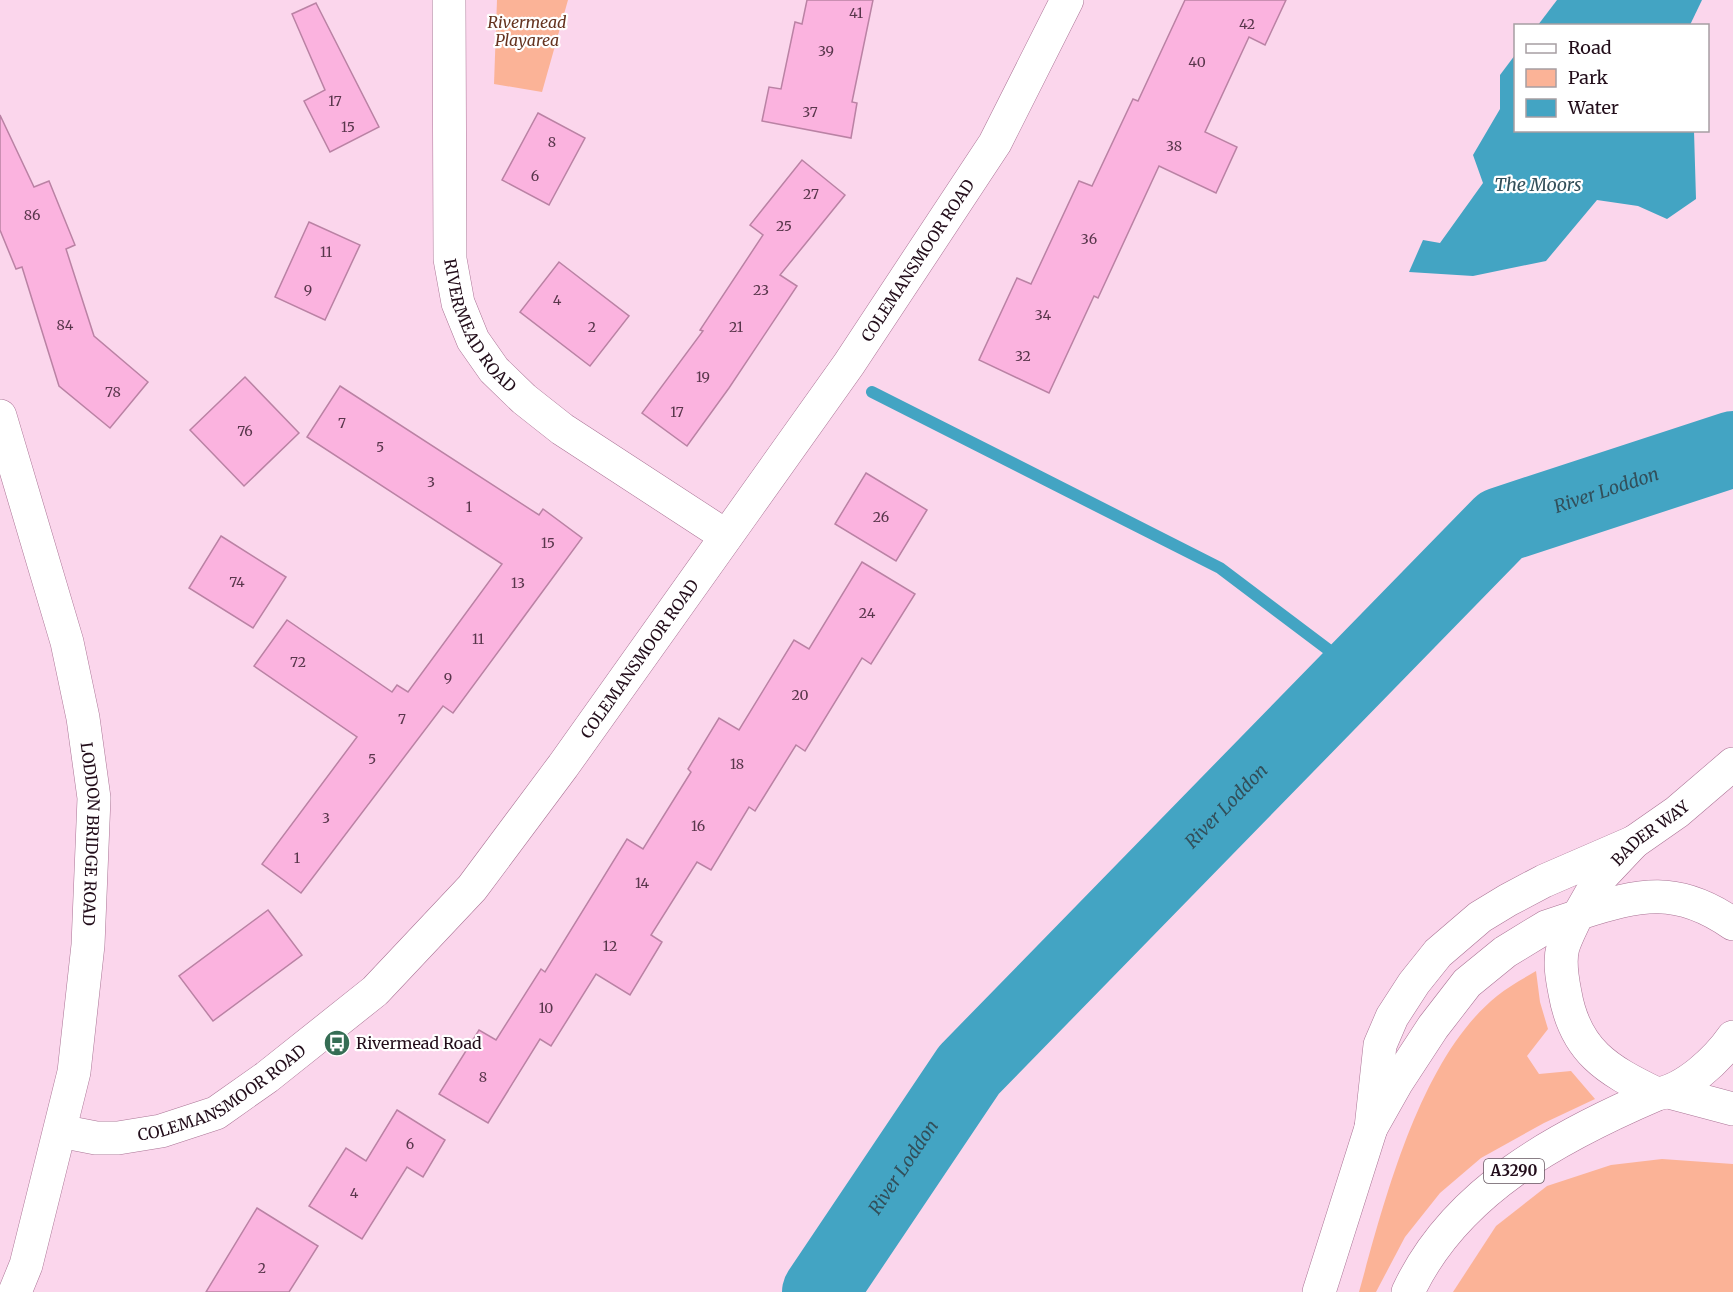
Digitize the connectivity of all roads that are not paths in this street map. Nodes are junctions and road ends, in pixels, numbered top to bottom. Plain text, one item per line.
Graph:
1 (449, 0) edge
2 (1067, 0) edge
3 (0, 416) edge
4 (726, 536) junction
5 (1733, 764) edge
6 (1634, 842) junction
7 (1578, 915) junction
8 (1733, 924) edge
9 (1733, 1037) edge
10 (1663, 1093) junction
11 (1733, 1110) edge
12 (1371, 1128) junction
13 (60, 1131) junction
14 (15, 1292) edge
15 (1320, 1292) edge
16 (1408, 1292) edge

1 - 4 street, RIVERMEAD ROAD
2 - 4 street, COLEMANSMOOR ROAD
3 - 13 street, LODDON BRIDGE ROAD
4 - 13 street, COLEMANSMOOR ROAD
5 - 6 street, BADER WAY
6 - 7 street, BADER WAY
6 - 12 street
7 - 8 street
7 - 10 street, BADER WAY
7 - 12 street
9 - 10 street
10 - 11 street, BADER WAY
10 - 16 street, A3290
12 - 15 street
13 - 14 street, LODDON BRIDGE ROAD

